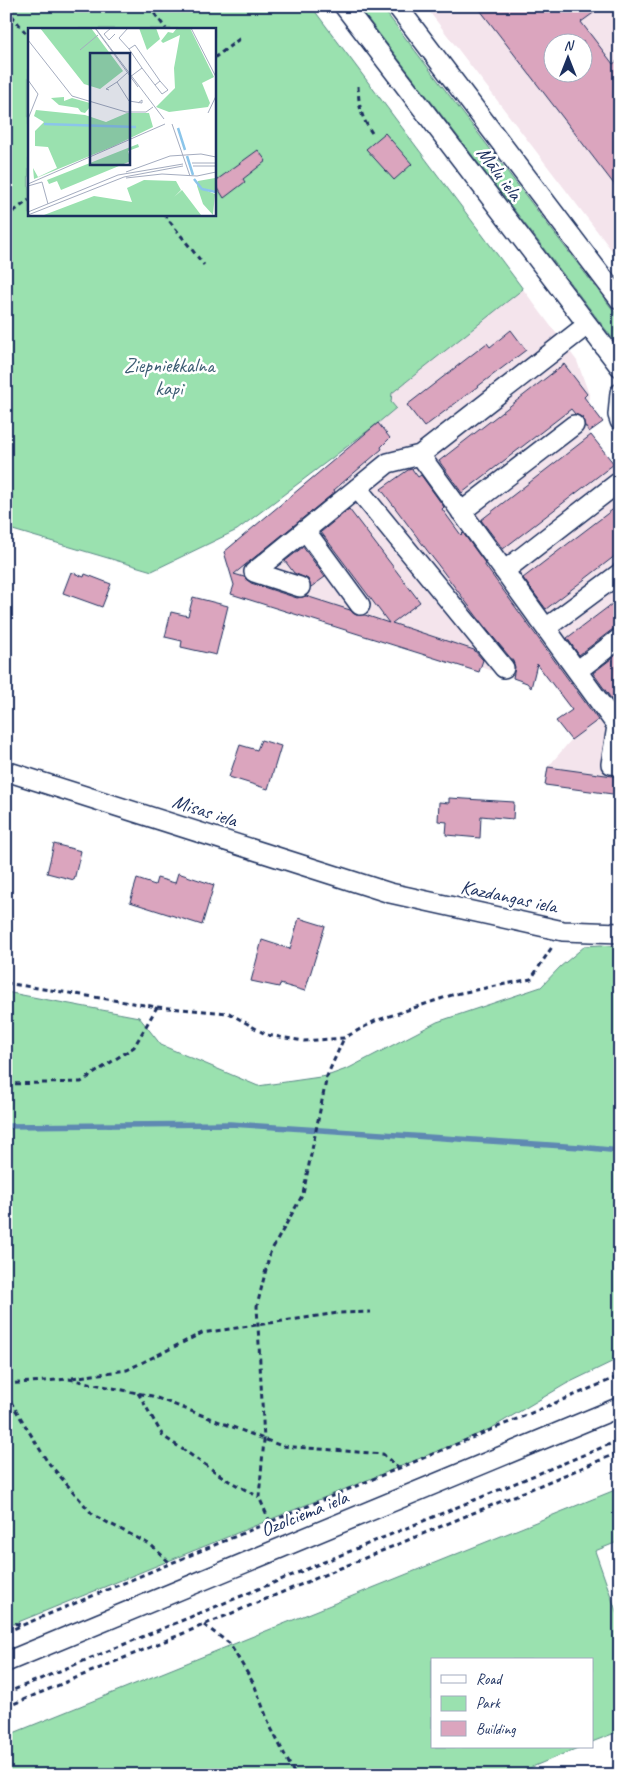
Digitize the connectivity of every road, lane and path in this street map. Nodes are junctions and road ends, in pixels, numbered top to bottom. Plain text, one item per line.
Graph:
1 (149, 6) edge
2 (344, 6) edge
3 (397, 6) edge
4 (6, 8) edge
5 (165, 28) edge
6 (28, 37) edge
7 (242, 37) dead end
8 (215, 57) edge
9 (358, 86) dead end
10 (374, 136) dead end
11 (28, 201) edge
12 (165, 215) edge
13 (6, 218) edge
14 (204, 265) dead end
15 (620, 300) edge
16 (587, 325) junction
17 (620, 367) edge
18 (620, 393) edge
19 (620, 421) edge
20 (574, 426) dead end
21 (420, 456) junction
22 (618, 482) dead end
23 (357, 488) junction
24 (461, 512) junction
25 (306, 530) junction
26 (504, 571) junction
27 (620, 572) edge
28 (300, 586) dead end
29 (360, 605) dead end
30 (546, 628) junction
31 (620, 638) edge
32 (504, 668) dead end
33 (577, 671) junction
34 (618, 725) edge
35 (620, 765) edge
36 (6, 771) edge
37 (390, 893) joint
38 (563, 931) junction
39 (620, 933) edge
40 (6, 983) edge
41 (157, 1007) junction
42 (344, 1038) junction
43 (6, 1084) edge
44 (371, 1312) dead end
45 (258, 1324) junction
46 (620, 1376) edge
47 (69, 1378) junction
48 (6, 1384) edge
49 (137, 1393) junction
50 (6, 1394) edge
51 (620, 1407) edge
52 (264, 1440) junction
53 (620, 1440) edge
54 (620, 1452) edge
55 (398, 1468) junction
56 (259, 1497) junction
57 (270, 1522) junction
58 (170, 1563) junction
59 (6, 1622) edge
60 (24, 1625) junction
61 (204, 1625) junction
62 (6, 1632) edge
63 (6, 1662) edge
64 (6, 1692) edge
65 (6, 1707) edge
66 (295, 1775) edge

1 - 5 path
2 - 16 street, Mālu iela
3 - 15 street, Mālu iela
4 - 6 path
7 - 8 path
9 - 10 path
11 - 13 path
12 - 14 path
16 - 17 street, Mālu iela
16 - 21 street
18 - 19 street
20 - 24 street
21 - 23 street
21 - 24 street
22 - 26 street
23 - 25 street
23 - 32 street
24 - 26 street
25 - 28 street
25 - 29 street
26 - 30 street
27 - 30 street
30 - 33 street
31 - 33 street
33 - 34 street
34 - 35 street
36 - 37 street, Misas iela
37 - 38 street, Kazdangas iela
38 - 39 street, Kazdangas iela
38 - 42 path
40 - 41 path
41 - 42 path
41 - 43 path
42 - 45 path
44 - 45 path
45 - 47 path
45 - 52 path
46 - 55 path
47 - 48 path
47 - 49 path
49 - 52 path
49 - 56 path
50 - 58 path
51 - 63 street, Ozolciema iela
52 - 55 path
52 - 56 path
53 - 64 path
54 - 61 path
55 - 57 path
56 - 57 path
57 - 58 path
58 - 60 path
59 - 60 path
60 - 62 path
61 - 65 path
61 - 66 path

